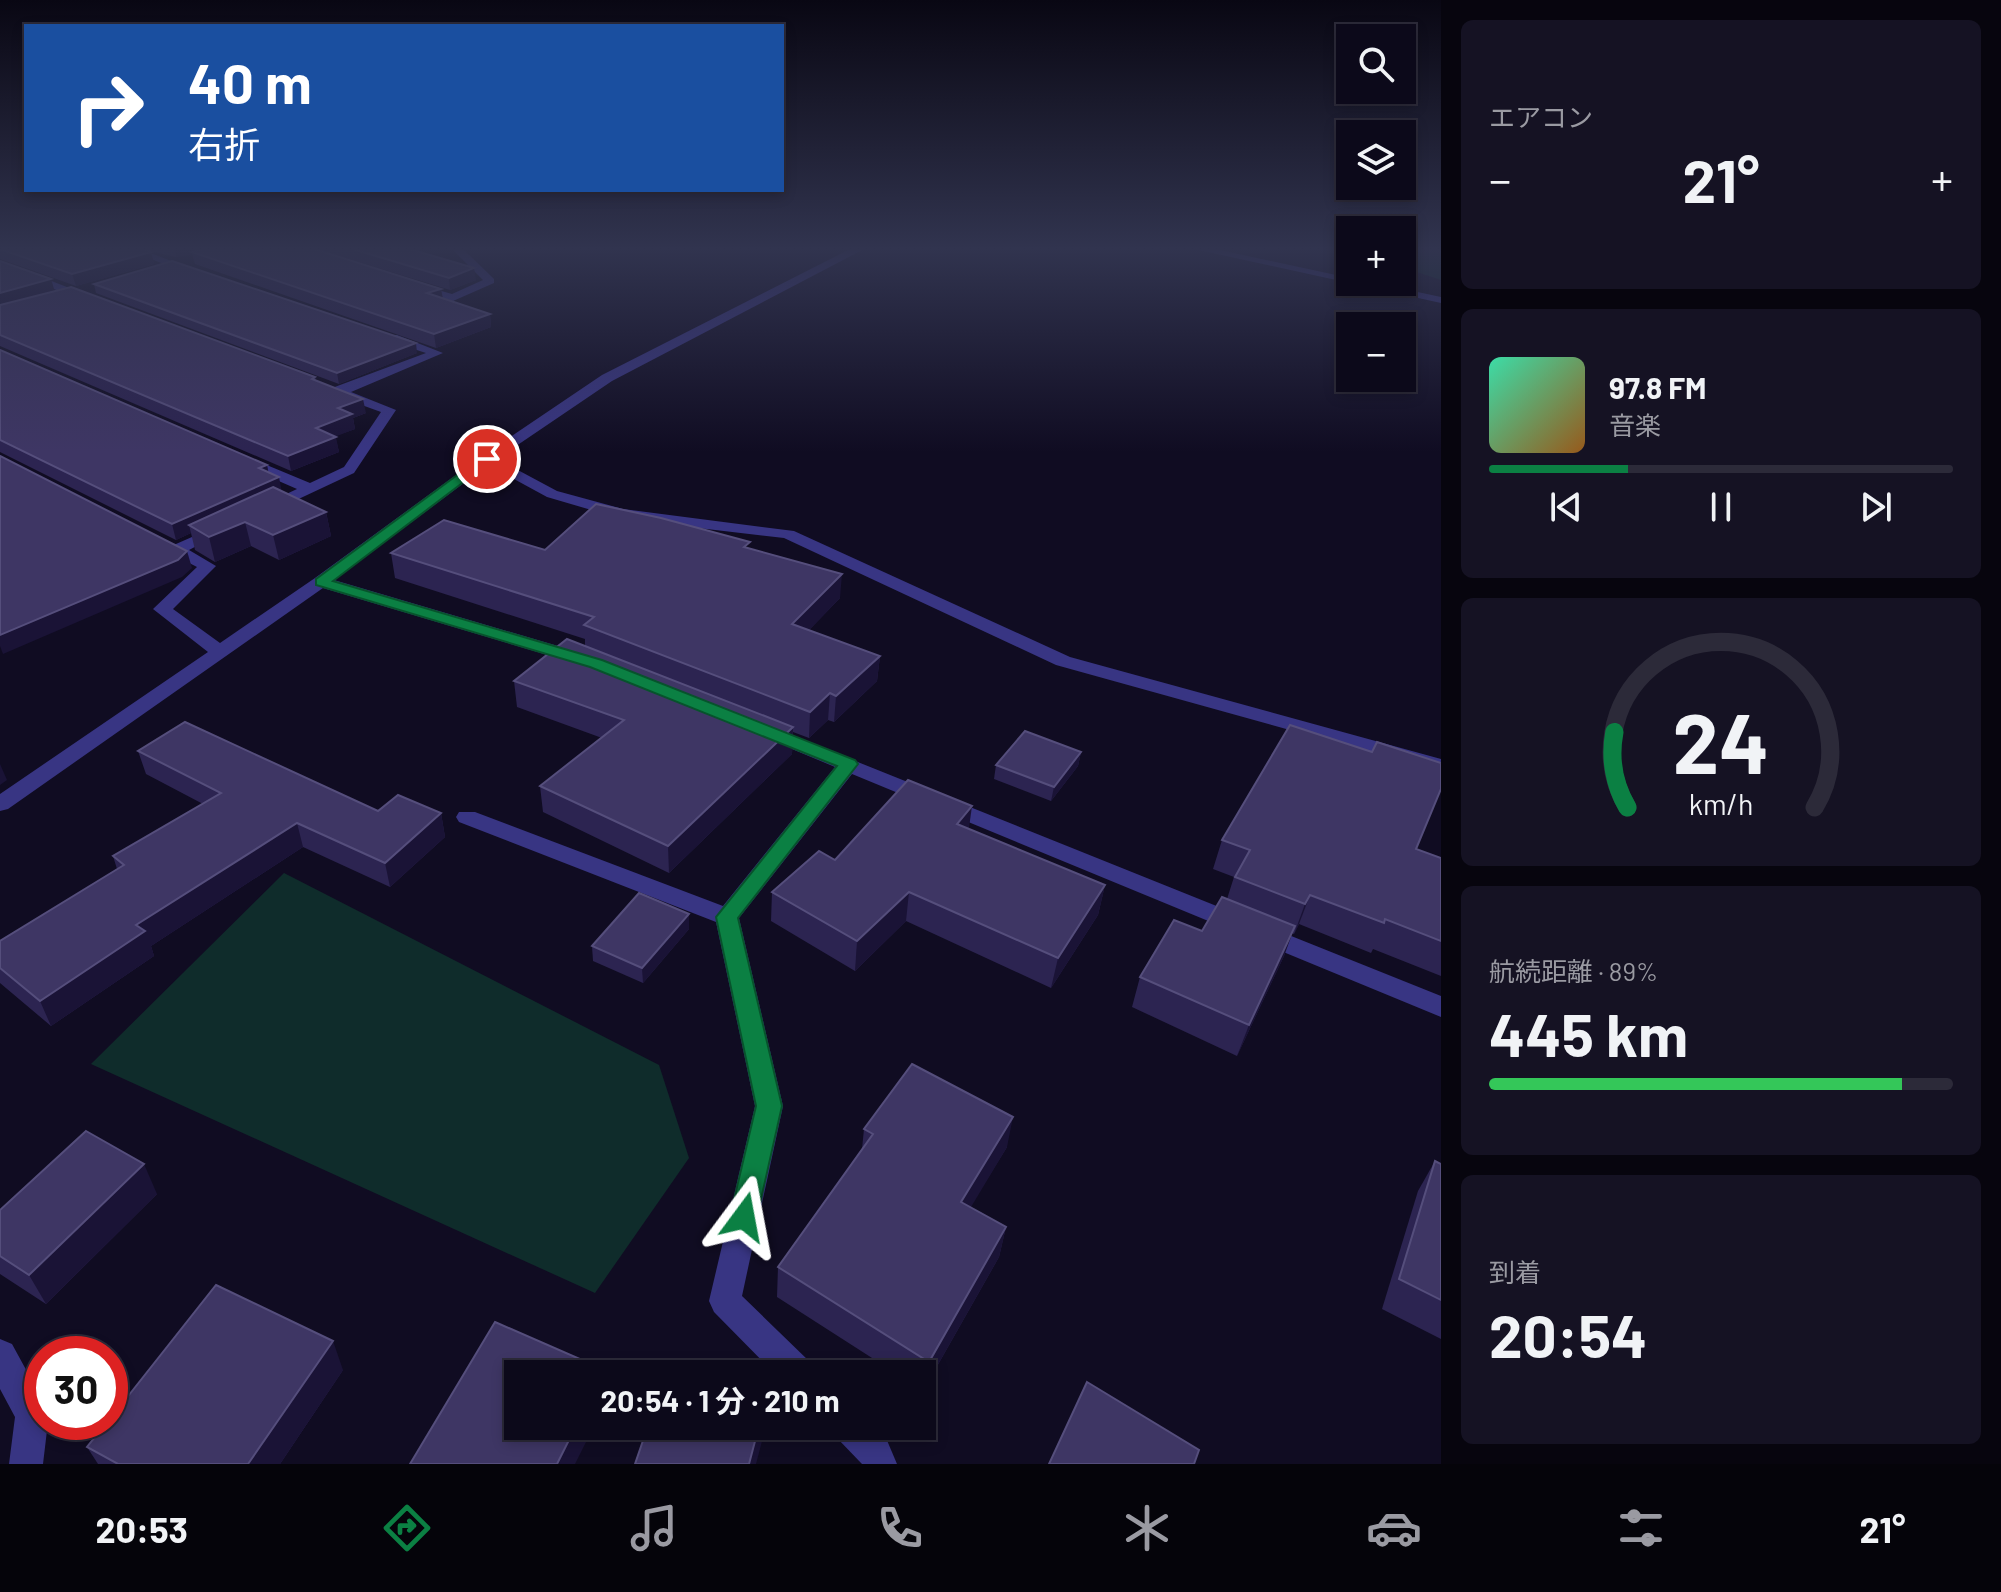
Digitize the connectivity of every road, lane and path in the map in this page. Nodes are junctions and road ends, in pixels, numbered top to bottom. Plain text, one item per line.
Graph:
1 (729, 315) edge
2 (378, 333) edge
3 (324, 386) edge
4 (339, 392) junction
5 (225, 452) edge
6 (487, 459) junction
7 (310, 489) junction
8 (256, 513) edge
9 (229, 525) edge
10 (148, 536) edge
11 (175, 550) junction
12 (321, 582) junction
13 (220, 652) junction
14 (596, 663) edge
15 (745, 723) edge
16 (849, 764) junction
17 (1441, 766) edge
18 (0, 804) edge
19 (467, 817) dead end
20 (727, 917) junction
21 (1441, 1007) edge
22 (0, 1355) edge
23 (784, 1360) edge
24 (864, 1440) edge
25 (26, 1464) edge
26 (880, 1464) edge

1 - 6 street
2 - 4 street
3 - 4 street
4 - 7 street
5 - 7 street
6 - 12 street
6 - 17 street
7 - 8 street
9 - 11 street
10 - 11 street
11 - 13 street
12 - 13 street
12 - 14 street
13 - 18 street
15 - 16 street
16 - 20 street
16 - 21 street
19 - 20 street
20 - 23 street
22 - 25 street
24 - 26 street

